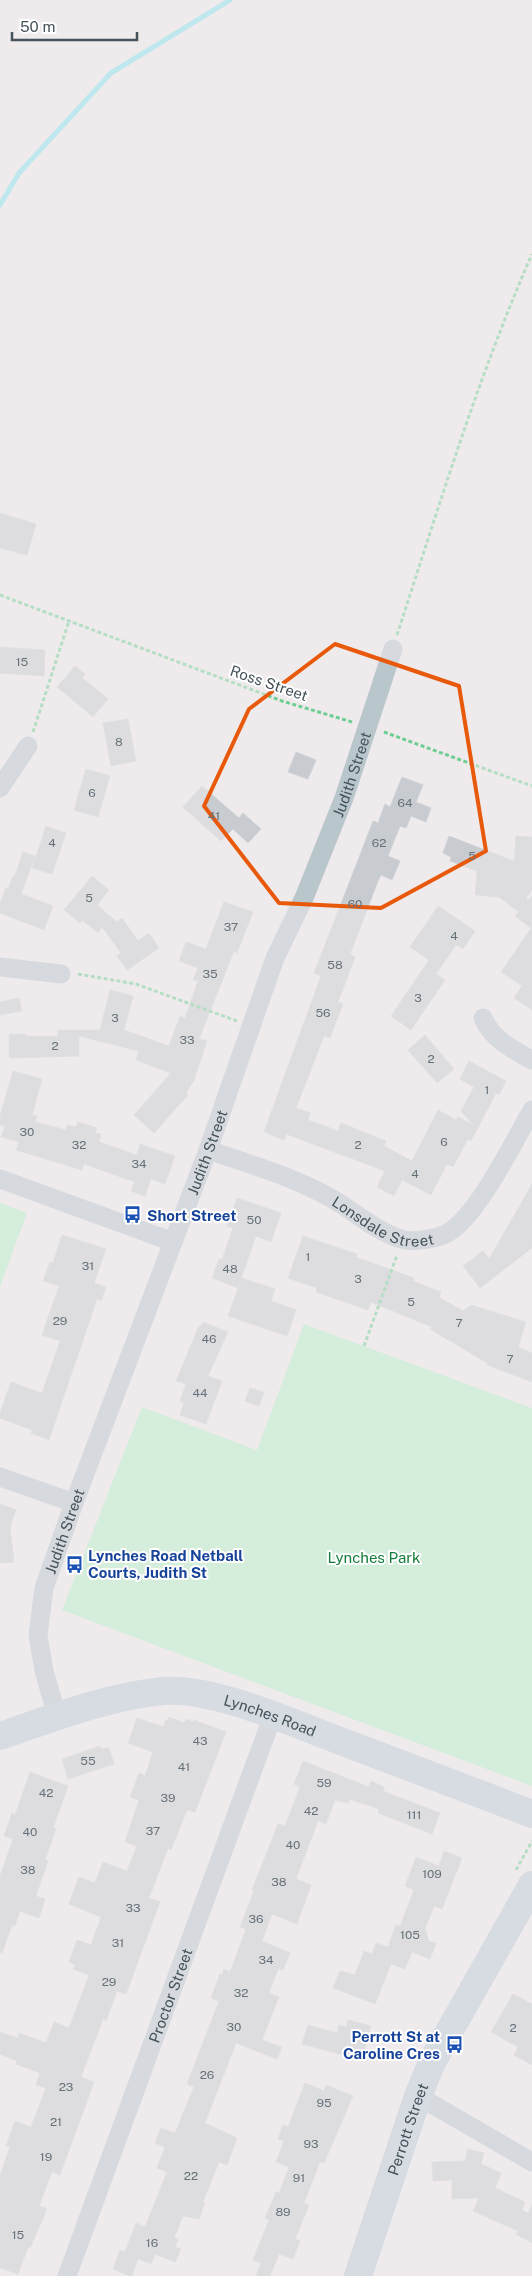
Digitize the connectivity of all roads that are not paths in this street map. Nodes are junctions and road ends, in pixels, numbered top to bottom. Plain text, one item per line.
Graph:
1 (393, 649) road end
2 (28, 746) dead end
3 (0, 788) edge
4 (0, 967) edge
5 (61, 974) dead end
6 (483, 1018) dead end
7 (532, 1060) edge
8 (532, 1110) edge
9 (208, 1150) junction
10 (0, 1180) edge
11 (173, 1242) junction
12 (0, 1477) edge
13 (74, 1504) junction
14 (57, 1716) junction
15 (273, 1716) junction
16 (0, 1736) edge
17 (532, 1814) edge
18 (532, 1885) edge
19 (418, 2096) junction
20 (532, 2162) edge
21 (67, 2276) edge
22 (358, 2276) edge

1 - 9 street, Judith Street
2 - 3 street
4 - 5 street
6 - 7 street
8 - 9 street, Lonsdale Street
9 - 11 street, Judith Street
10 - 11 street
11 - 13 street, Judith Street
12 - 13 street
13 - 14 street, Judith Street
14 - 15 street, Lynches Road
14 - 16 street, Lynches Road
15 - 17 street, Lynches Road
15 - 21 street, Proctor Street
18 - 19 street, Perrott Street
19 - 20 street
19 - 22 street, Perrott Street

